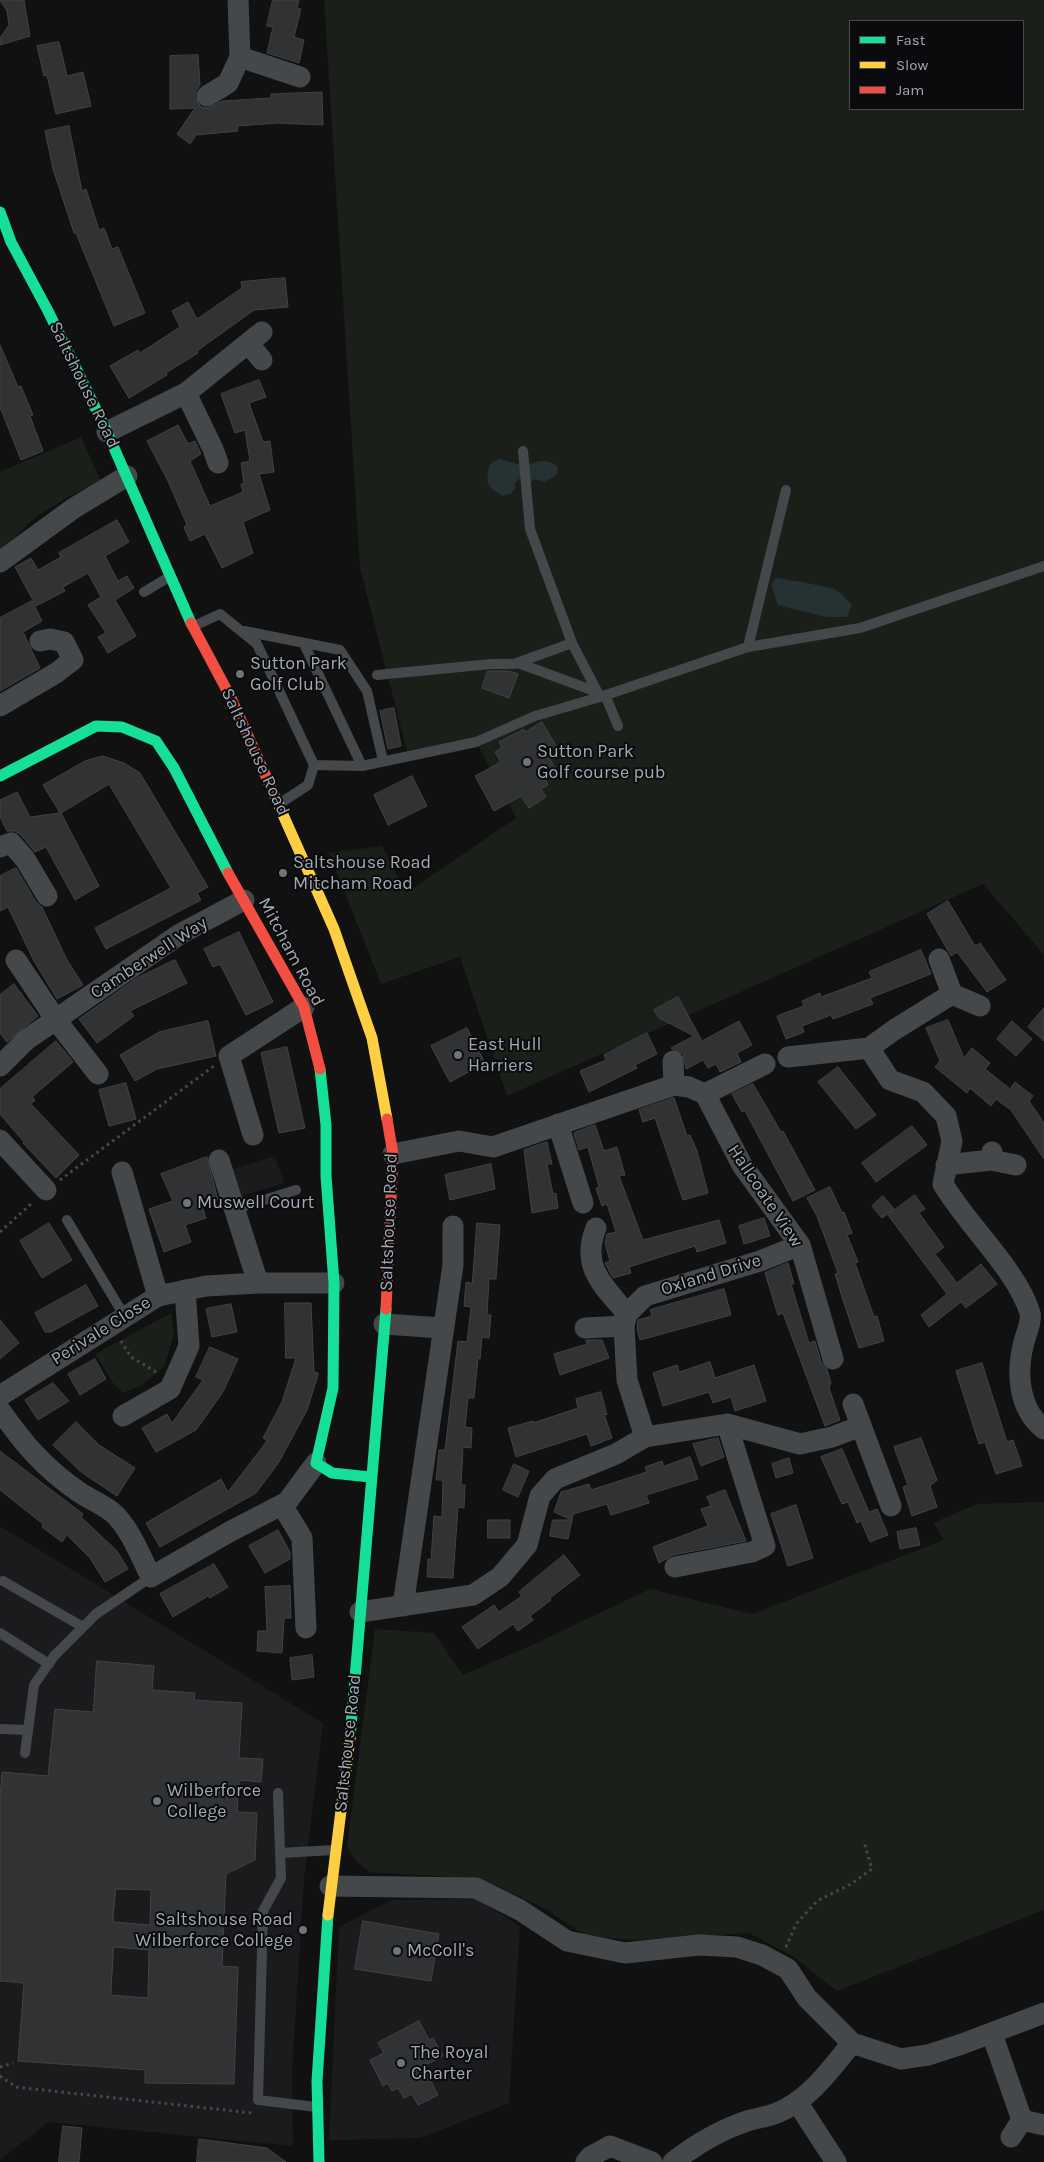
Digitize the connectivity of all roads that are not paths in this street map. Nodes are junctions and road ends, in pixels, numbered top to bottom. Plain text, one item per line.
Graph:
1 (238, 0) edge
2 (240, 57) junction
3 (300, 77) dead end
4 (207, 96) dead end
5 (0, 212) edge
6 (6, 245) edge
7 (262, 360) dead end
8 (186, 393) junction
9 (107, 432) junction
10 (523, 451) dead end
11 (219, 452) dead end
12 (127, 476) junction
13 (786, 490) dead end
14 (0, 562) edge
15 (1044, 566) edge
16 (170, 577) junction
17 (144, 592) dead end
18 (193, 627) junction
19 (240, 631) junction
20 (40, 641) dead end
21 (572, 643) junction
22 (304, 644) junction
23 (748, 647) junction
24 (518, 663) junction
25 (376, 675) dead end
26 (601, 695) junction
27 (0, 706) edge
28 (618, 726) dead end
29 (383, 762) junction
30 (314, 765) junction
31 (362, 766) junction
32 (0, 776) edge
33 (279, 804) junction
34 (6, 845) edge
35 (47, 896) dead end
36 (244, 900) junction
37 (939, 960) dead end
38 (24, 964) dead end
39 (952, 994) junction
40 (304, 1007) junction
41 (987, 1008) dead end
42 (56, 1020) junction
43 (869, 1048) junction
44 (788, 1056) dead end
45 (673, 1061) dead end
46 (765, 1064) dead end
47 (0, 1066) edge
48 (98, 1074) dead end
49 (674, 1085) junction
50 (705, 1094) junction
51 (558, 1124) junction
52 (253, 1135) dead end
53 (0, 1140) edge
54 (394, 1154) junction
55 (219, 1160) dead end
56 (946, 1165) junction
57 (1016, 1165) dead end
58 (122, 1172) dead end
59 (46, 1190) road end
60 (296, 1190) dead end
61 (582, 1204) dead end
62 (234, 1209) junction
63 (67, 1220) dead end
64 (453, 1226) dead end
65 (596, 1228) dead end
66 (800, 1245) junction
67 (258, 1283) junction
68 (334, 1283) junction
69 (185, 1290) junction
70 (158, 1296) junction
71 (1037, 1315) edge
72 (626, 1320) junction
73 (119, 1321) junction
74 (384, 1324) junction
75 (442, 1328) junction
76 (585, 1328) dead end
77 (833, 1358) dead end
78 (0, 1396) edge
79 (853, 1404) dead end
80 (0, 1410) edge
81 (123, 1416) dead end
82 (728, 1424) junction
83 (861, 1426) junction
84 (1044, 1429) edge
85 (645, 1437) junction
86 (316, 1463) junction
87 (370, 1477) junction
88 (282, 1505) junction
89 (891, 1506) dead end
90 (675, 1567) dead end
91 (151, 1577) junction
92 (3, 1581) dead end
93 (403, 1606) junction
94 (360, 1612) junction
95 (83, 1627) junction
96 (306, 1628) dead end
97 (0, 1633) edge
98 (49, 1664) junction
99 (0, 1729) edge
100 (28, 1730) junction
101 (25, 1753) dead end
102 (278, 1793) dead end
103 (335, 1850) junction
104 (280, 1853) junction
105 (330, 1886) junction
106 (1044, 2013) edge
107 (992, 2034) junction
108 (852, 2043) junction
109 (797, 2102) junction
110 (317, 2107) junction
111 (1044, 2124) edge
112 (319, 2162) edge
113 (586, 2162) edge
114 (652, 2162) edge
115 (673, 2162) edge
116 (836, 2162) edge

1 - 2 street
2 - 3 street
2 - 4 street
5 - 6 main road, Saltshouse Road
6 - 9 main road, Saltshouse Road
7 - 8 street
8 - 9 street
8 - 11 street
9 - 12 main road, Saltshouse Road
10 - 21 lane
12 - 14 street
12 - 16 main road, Saltshouse Road
13 - 23 lane
15 - 23 lane
16 - 17 lane
16 - 18 main road, Saltshouse Road
18 - 19 lane
18 - 33 main road, Saltshouse Road
19 - 22 lane
19 - 30 lane
20 - 27 street
21 - 24 lane
21 - 26 lane
22 - 29 lane
22 - 31 lane
23 - 26 lane
24 - 25 lane
24 - 26 lane
26 - 28 lane
26 - 29 lane
29 - 31 lane
30 - 31 lane
30 - 33 lane
32 - 36 main road, Mitcham Road
33 - 54 main road, Saltshouse Road
34 - 35 street
36 - 40 main road, Mitcham Road
36 - 42 street, Camberwell Way
37 - 39 street
38 - 42 street
39 - 41 street
39 - 43 street
40 - 52 street
40 - 68 main road, Mitcham Road
42 - 47 street, Camberwell Way
42 - 48 street
43 - 44 street
43 - 56 street
45 - 49 street
46 - 50 street
49 - 50 street
49 - 51 street
50 - 66 street, Hallcoate View
51 - 54 street
51 - 61 street
53 - 59 street
54 - 74 main road, Saltshouse Road
55 - 62 street
56 - 57 street
56 - 71 street
58 - 70 street
60 - 62 lane
62 - 67 street
63 - 73 lane
64 - 75 street
65 - 72 street
66 - 72 street, Oxland Drive
66 - 77 street, Hallcoate View
67 - 68 street, Perivale Close
67 - 69 street, Perivale Close
68 - 86 main road, Mitcham Road
69 - 70 street, Perivale Close
69 - 81 street
70 - 73 street, Perivale Close
71 - 84 street
72 - 76 street
72 - 85 street
73 - 78 street, Perivale Close
74 - 75 street
74 - 87 main road, Saltshouse Road
75 - 93 street
79 - 83 street
80 - 91 street
82 - 83 street
82 - 85 street
82 - 90 street
83 - 89 street
85 - 93 street
86 - 87 main road
86 - 88 street
87 - 94 main road, Saltshouse Road
88 - 91 street
88 - 96 street
91 - 95 lane
92 - 95 lane
93 - 94 street
94 - 103 main road, Saltshouse Road
95 - 98 lane
97 - 98 lane
98 - 100 lane
99 - 100 lane
100 - 101 lane
102 - 104 lane
103 - 104 lane
103 - 105 main road, Saltshouse Road
104 - 110 lane
105 - 108 street
105 - 110 main road, Saltshouse Road
106 - 107 street
107 - 108 street
107 - 111 street
108 - 109 street
109 - 115 street
109 - 116 street
110 - 112 main road, Saltshouse Road
113 - 114 street

